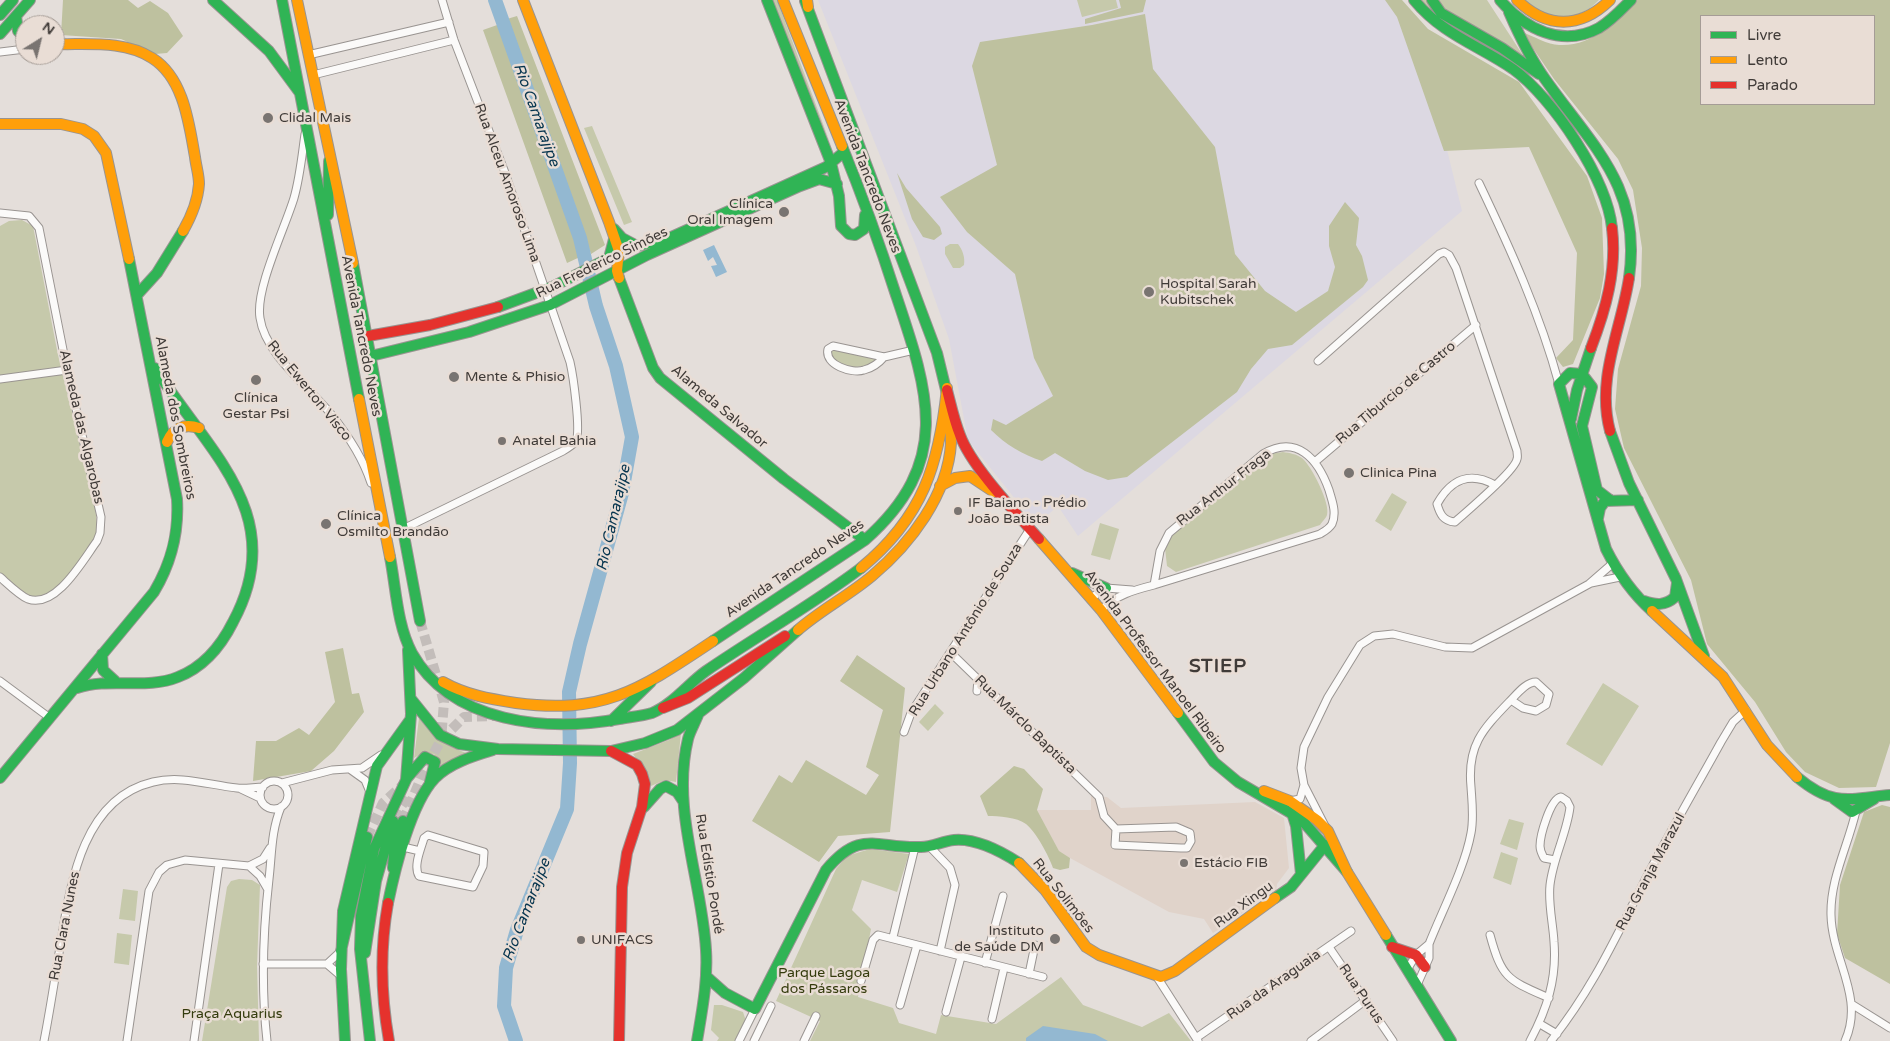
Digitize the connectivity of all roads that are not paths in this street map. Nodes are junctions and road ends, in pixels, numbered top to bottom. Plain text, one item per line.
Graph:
1 (13, 0) edge
2 (30, 0) edge
3 (213, 0) edge
4 (282, 0) edge
5 (297, 0) edge
6 (442, 0) edge
7 (523, 0) edge
8 (767, 0) edge
9 (783, 0) edge
10 (1414, 0) edge
11 (1432, 0) edge
12 (1500, 0) edge
13 (1517, 0) edge
14 (1610, 0) edge
15 (1632, 0) edge
16 (807, 2) edge
17 (1509, 12) junction
18 (0, 15) edge
19 (17, 15) edge
20 (15, 17) edge
21 (449, 22) junction
22 (0, 34) edge
23 (454, 40) junction
24 (65, 44) edge
25 (15, 50) edge
26 (0, 52) edge
27 (308, 55) junction
28 (314, 74) junction
29 (1544, 77) junction
30 (300, 93) junction
31 (0, 124) edge
32 (306, 129) junction
33 (844, 152) junction
34 (330, 161) junction
35 (831, 163) junction
36 (1479, 183) dead end
37 (837, 184) junction
38 (753, 198) junction
39 (865, 209) junction
40 (1, 214) edge
41 (734, 216) junction
42 (609, 222) junction
43 (327, 234) junction
44 (614, 238) junction
45 (667, 239) junction
46 (647, 255) junction
47 (617, 270) junction
48 (545, 289) junction
49 (137, 295) junction
50 (550, 305) junction
51 (1476, 325) junction
52 (368, 336) junction
53 (914, 350) junction
54 (371, 356) junction
55 (884, 357) junction
56 (150, 358) junction
57 (1318, 361) dead end
58 (1554, 367) junction
59 (68, 370) junction
60 (1570, 373) junction
61 (1582, 374) junction
62 (0, 378) edge
63 (1559, 384) junction
64 (946, 388) junction
65 (1570, 423) junction
66 (200, 429) junction
67 (167, 442) junction
68 (1316, 461) junction
69 (1495, 485) junction
70 (940, 486) junction
71 (1610, 500) junction
72 (1638, 500) junction
73 (1007, 502) junction
74 (379, 505) junction
75 (1598, 522) junction
76 (1030, 528) junction
77 (403, 529) junction
78 (865, 540) junction
79 (1612, 564) junction
80 (1068, 570) junction
81 (0, 577) edge
82 (1620, 577) junction
83 (1677, 580) junction
84 (1588, 584) junction
85 (1154, 585) junction
86 (1106, 588) junction
87 (1132, 590) junction
88 (1090, 598) junction
89 (1641, 600) junction
90 (1101, 610) junction
91 (420, 621) tunnel mouth
92 (808, 622) junction
93 (408, 649) junction
94 (951, 653) junction
95 (102, 654) junction
96 (1705, 658) junction
97 (425, 672) junction
98 (978, 679) junction
99 (0, 681) edge
100 (116, 682) junction
101 (651, 682) junction
102 (74, 689) junction
103 (977, 691) dead end
104 (411, 699) junction
105 (1511, 700) junction
106 (1746, 710) junction
107 (655, 712) junction
108 (698, 714) junction
109 (50, 718) junction
110 (410, 720) junction
111 (605, 722) junction
112 (904, 732) dead end
113 (498, 749) junction
114 (607, 751) junction
115 (384, 754) junction
116 (351, 770) junction
117 (0, 778) edge
118 (301, 780) junction
119 (406, 780) junction
120 (282, 783) junction
121 (430, 783) junction
122 (1304, 785) junction
123 (1247, 786) junction
124 (263, 787) junction
125 (238, 788) junction
126 (289, 793) junction
127 (370, 793) junction
128 (1890, 795) edge
129 (260, 798) junction
130 (1290, 801) junction
131 (684, 805) junction
132 (268, 807) junction
133 (281, 807) junction
134 (1852, 807) junction
135 (643, 808) junction
136 (1292, 813) junction
137 (275, 821) junction
138 (1116, 829) junction
139 (1328, 831) junction
140 (367, 837) tunnel mouth
141 (1325, 845) junction
142 (271, 847) junction
143 (403, 847) junction
144 (915, 847) junction
145 (930, 847) junction
146 (1336, 848) junction
147 (420, 851) junction
148 (1555, 860) junction
149 (219, 864) junction
150 (249, 866) junction
151 (1347, 872) junction
152 (1301, 874) junction
153 (268, 888) junction
154 (390, 891) junction
155 (1003, 896) dead end
156 (1351, 931) dead end
157 (1490, 935) dead end
158 (893, 937) junction
159 (1430, 944) junction
160 (917, 945) junction
161 (1035, 945) dead end
162 (1329, 947) junction
163 (1392, 947) junction
164 (341, 950) junction
165 (940, 951) junction
166 (1416, 955) junction
167 (961, 957) junction
168 (263, 964) junction
169 (327, 964) junction
170 (985, 964) junction
171 (1425, 967) junction
172 (1004, 968) junction
173 (363, 970) junction
174 (1407, 970) junction
175 (1029, 974) junction
176 (341, 976) junction
177 (1157, 976) junction
178 (707, 977) junction
179 (1042, 977) dead end
180 (861, 981) dead end
181 (1417, 985) junction
182 (725, 993) junction
183 (704, 998) junction
184 (1549, 998) junction
185 (1366, 1000) junction
186 (900, 1005) dead end
187 (1853, 1005) junction
188 (772, 1006) dead end
189 (755, 1009) junction
190 (946, 1012) dead end
191 (816, 1016) dead end
192 (992, 1019) dead end
193 (1540, 1024) junction
194 (1890, 1028) edge
195 (1557, 1034) junction
196 (369, 1040) edge
197 (1198, 1040) edge
198 (45, 1041) edge
199 (126, 1041) edge
200 (194, 1041) edge
201 (267, 1041) edge
202 (345, 1041) edge
203 (389, 1041) edge
204 (619, 1041) edge
205 (697, 1041) edge
206 (739, 1041) edge
207 (754, 1041) edge
208 (804, 1041) edge
209 (1311, 1041) edge
210 (1393, 1041) edge
211 (1451, 1041) edge
212 (1530, 1041) edge
213 (1551, 1041) edge
214 (1845, 1041) edge

1 - 18 street
2 - 19 street
3 - 30 street
4 - 30 street, Avenida Tancredo Neves
5 - 27 street, Avenida Tancredo Neves
6 - 21 street, Rua Alceu Amoroso Lima
7 - 42 street, Alameda Salvador
8 - 35 street
9 - 33 street, Avenida Tancredo Neves
10 - 61 street
11 - 29 street
12 - 17 street
13 - 14 street
15 - 17 street
16 - 64 street, Avenida Tancredo Neves
17 - 29 street
20 - 22 street
21 - 23 street, Rua Alceu Amoroso Lima
21 - 27 street
23 - 28 street
23 - 48 street, Rua Alceu Amoroso Lima
24 - 49 street
25 - 26 street
27 - 28 street, Avenida Tancredo Neves
28 - 34 street, Avenida Tancredo Neves
29 - 72 street
30 - 32 street, Avenida Tancredo Neves
31 - 49 street, Alameda dos Sombreiros
32 - 43 street, Avenida Tancredo Neves
32 - 74 street, Rua Ewerton Visco
33 - 35 street, Rua Frederico Simões
33 - 39 street, Avenida Tancredo Neves
34 - 43 street
34 - 52 street, Avenida Tancredo Neves
35 - 37 street
35 - 38 street, Rua Frederico Simões
36 - 58 street
37 - 39 street
37 - 41 street, Rua Frederico Simões
38 - 41 street
38 - 45 street, Rua Frederico Simões
39 - 53 street, Avenida Tancredo Neves
40 - 59 street, Alameda das Algarobas
41 - 46 street, Rua Frederico Simões
42 - 44 street, Alameda Salvador
42 - 45 street, Rua Frederico Simões
43 - 74 street, Avenida Tancredo Neves
44 - 47 street, Alameda Salvador
44 - 48 street, Rua Frederico Simões
45 - 46 street
46 - 47 street, Rua Frederico Simões
47 - 50 street, Rua Frederico Simões
47 - 78 street, Alameda Salvador
48 - 50 street, Rua Alceu Amoroso Lima
48 - 52 street, Rua Frederico Simões
49 - 56 street, Alameda dos Sombreiros
50 - 54 street, Rua Frederico Simões
50 - 77 street, Rua Alceu Amoroso Lima
51 - 57 street
51 - 68 street, Rua Tiburcio de Castro
51 - 69 street
52 - 54 street, Avenida Tancredo Neves
53 - 55 street
53 - 78 street, Avenida Tancredo Neves
54 - 77 street, Avenida Tancredo Neves
55 - 55 street
56 - 66 street
56 - 67 street, Alameda dos Sombreiros
58 - 60 street
58 - 63 street
59 - 62 street
59 - 81 street, Alameda das Algarobas
60 - 61 street
60 - 63 street
61 - 65 street
61 - 71 street
63 - 65 street
64 - 70 street, Avenida Tancredo Neves
64 - 73 street, Avenida Professor Manoel Ribeiro
64 - 107 street, Avenida Tancredo Neves
65 - 75 street
66 - 67 street
66 - 100 street
67 - 95 street, Alameda dos Sombreiros
68 - 85 street, Rua Arthur Fraga
68 - 85 street
69 - 69 street
70 - 73 street, Avenida Professor Manoel Ribeiro
70 - 92 street, Avenida Tancredo Neves
71 - 72 street
71 - 75 street
72 - 83 street
73 - 76 street, Avenida Professor Manoel Ribeiro
74 - 93 street, Avenida Tancredo Neves
75 - 79 street
76 - 80 street, Avenida Professor Manoel Ribeiro
76 - 94 street, Rua Urbano Antônio de Souza
77 - 91 street, Avenida Tancredo Neves
78 - 101 street, Avenida Tancredo Neves
79 - 82 street
79 - 84 street
80 - 86 street
80 - 88 street, Avenida Professor Manoel Ribeiro
82 - 84 street
82 - 89 street
83 - 89 street
83 - 96 street
84 - 122 street
85 - 87 street
86 - 87 street
86 - 88 street
87 - 90 street
88 - 90 street, Avenida Professor Manoel Ribeiro
89 - 96 street
90 - 123 street, Avenida Professor Manoel Ribeiro
92 - 107 street
92 - 108 street, Avenida Tancredo Neves
93 - 97 street, Avenida Tancredo Neves
93 - 104 street
94 - 98 street, Rua Márclo Baptista
94 - 112 street, Rua Urbano Antônio de Souza
95 - 100 street
95 - 102 street, Alameda dos Sombreiros
96 - 106 street
97 - 101 street, Avenida Tancredo Neves
97 - 111 street, Avenida Tancredo Neves
98 - 103 street
98 - 138 street, Rua Márclo Baptista
99 - 109 street
100 - 102 street
101 - 111 street
102 - 109 street, Alameda dos Sombreiros
104 - 110 street
104 - 113 street, Avenida Tancredo Neves
105 - 105 street
105 - 159 street
106 - 134 street
106 - 195 street, Rua Granja Marazul
107 - 111 street, Avenida Tancredo Neves
108 - 114 street, Avenida Tancredo Neves
108 - 131 street, Rua Edístio Pondé
109 - 117 street, Alameda dos Sombreiros
110 - 115 street
110 - 119 street
113 - 114 street, Avenida Tancredo Neves
113 - 121 street
114 - 135 street
115 - 116 street
115 - 127 street
116 - 118 street
116 - 127 street
118 - 120 street
118 - 126 street
119 - 121 street
119 - 173 street
120 - 124 street
120 - 126 street
121 - 143 street
122 - 130 street
122 - 139 street
123 - 130 street, Avenida Professor Manoel Ribeiro
123 - 136 street, Avenida Professor Manoel Ribeiro
124 - 125 street, Rua Clara Nunes
124 - 129 street
125 - 129 street, Rua Clara Nunes
125 - 198 street, Rua Clara Nunes
126 - 133 street
127 - 164 street
128 - 134 street
129 - 132 street
130 - 139 street, Avenida Professor Manoel Ribeiro
131 - 135 street
131 - 178 street, Rua Edístio Pondé
132 - 133 street
132 - 137 street
133 - 137 street
134 - 187 street
135 - 204 street
136 - 141 street, Avenida Professor Manoel Ribeiro
136 - 152 street
137 - 142 street
138 - 138 street
139 - 146 street, Avenida Professor Manoel Ribeiro
140 - 164 street
141 - 146 street
141 - 151 street, Avenida Professor Manoel Ribeiro
141 - 152 street, Rua Xingu
142 - 150 street
142 - 153 street
143 - 147 street
143 - 154 street
144 - 145 street, Rua Solimões
144 - 158 street
144 - 189 street, Rua Solimões
145 - 165 street
145 - 177 street, Rua Solimões
146 - 151 street, Avenida Professor Manoel Ribeiro
147 - 147 street
148 - 148 street
148 - 184 street
149 - 150 street
149 - 199 street
149 - 200 street
150 - 153 street
151 - 163 street, Avenida Professor Manoel Ribeiro
152 - 177 street, Rua Xingu
153 - 168 street
154 - 173 street
154 - 203 street
155 - 170 street
156 - 162 street, Rua da Araguaia
157 - 184 street
158 - 160 street
158 - 180 street
159 - 166 street
159 - 171 street
160 - 165 street
160 - 186 street
161 - 175 street
162 - 185 street, Rua Purus
162 - 197 street, Rua da Araguaia
163 - 166 street
163 - 174 street, Avenida Professor Manoel Ribeiro
164 - 169 street
164 - 176 street
165 - 167 street
166 - 171 street
166 - 174 street
167 - 170 street
167 - 190 street
168 - 169 street
168 - 201 street
169 - 176 street
170 - 172 street
171 - 181 street
172 - 175 street
172 - 192 street
173 - 196 street
174 - 181 street, Avenida Professor Manoel Ribeiro
175 - 179 street
176 - 202 street
177 - 197 street
178 - 182 street
178 - 183 street, Rua Edístio Pondé
181 - 211 street, Avenida Professor Manoel Ribeiro
182 - 183 street
182 - 189 street
183 - 205 street, Rua Edístio Pondé
184 - 193 street
185 - 209 street
185 - 210 street, Rua Purus
187 - 194 street
187 - 214 street
188 - 207 street
189 - 206 street
191 - 208 street
193 - 195 street
193 - 212 street
195 - 213 street, Rua Granja Marazul

